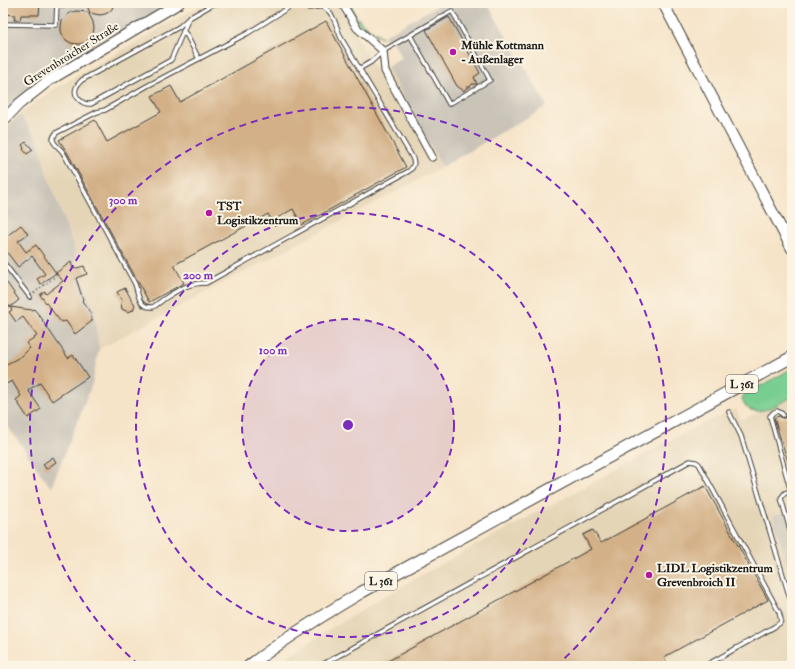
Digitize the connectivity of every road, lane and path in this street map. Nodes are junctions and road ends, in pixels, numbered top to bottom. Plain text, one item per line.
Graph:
1 (70, 3) edge
2 (179, 3) edge
3 (221, 3) edge
4 (342, 3) edge
5 (663, 3) edge
6 (214, 4) edge
7 (296, 4) edge
8 (57, 5) edge
9 (188, 20) junction
10 (3, 24) edge
11 (183, 31) junction
12 (410, 35) junction
13 (383, 51) junction
14 (199, 58) junction
15 (360, 69) junction
16 (4, 117) edge
17 (432, 157) dead end
18 (792, 249) edge
19 (3, 262) edge
20 (58, 274) dead end
21 (30, 297) joint
22 (792, 357) edge
23 (729, 412) dead end
24 (783, 415) dead end
25 (792, 491) edge
26 (792, 537) edge
27 (792, 604) edge
28 (249, 666) edge
29 (320, 666) edge
30 (705, 666) edge

1 - 8 lane
2 - 16 street, Grevenbroicher Straße
3 - 6 lane
4 - 13 street
5 - 18 street
6 - 9 lane
7 - 14 lane
7 - 15 lane
8 - 10 lane
9 - 11 lane
9 - 11 lane
11 - 14 lane
12 - 12 lane
12 - 13 lane
13 - 15 lane
13 - 17 street
14 - 15 lane
19 - 21 lane
20 - 21 path
22 - 28 main road, L 361
23 - 27 lane
24 - 25 lane
25 - 26 lane
29 - 30 lane

